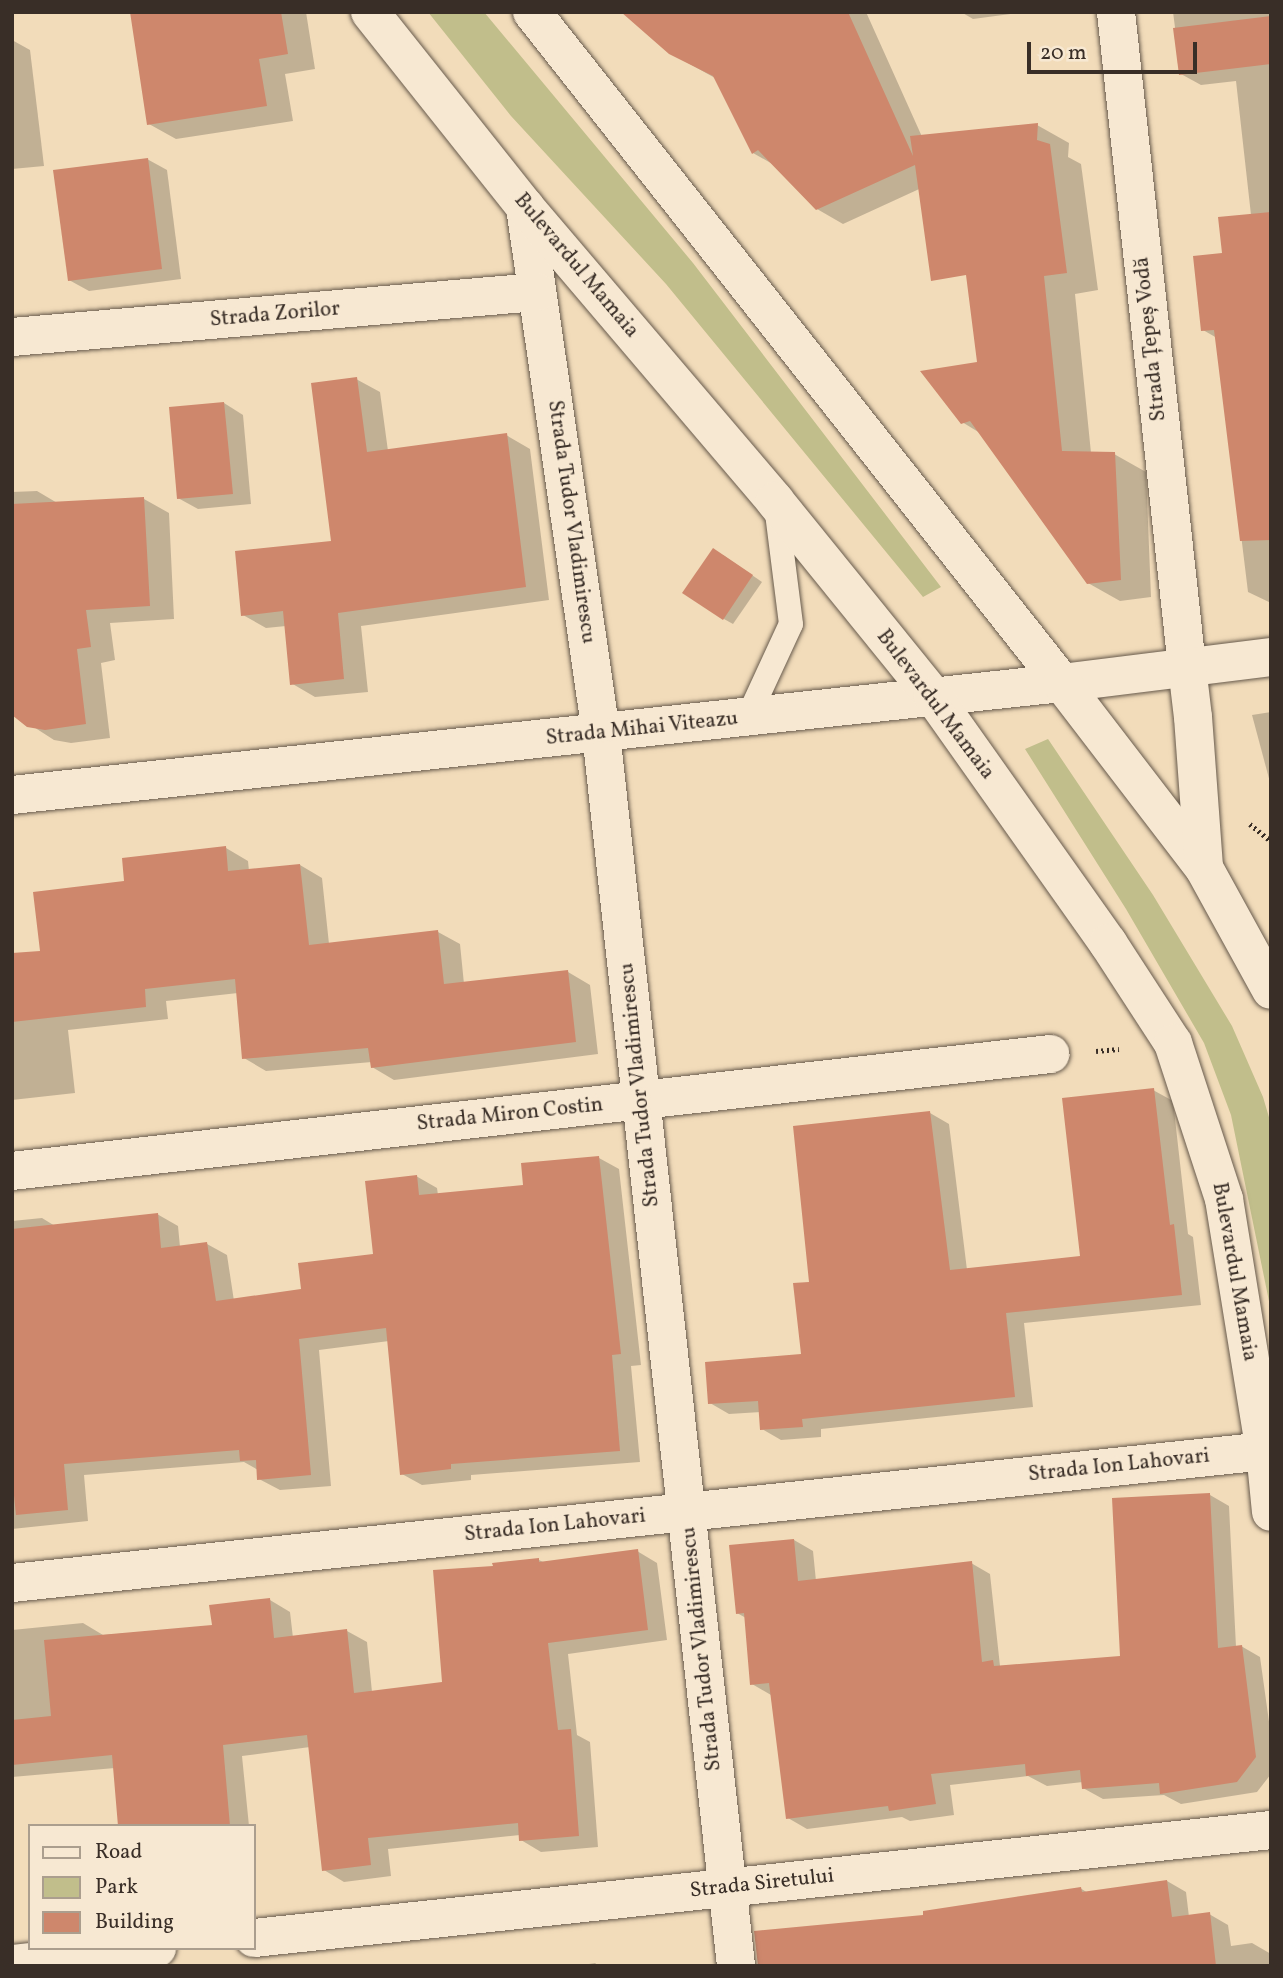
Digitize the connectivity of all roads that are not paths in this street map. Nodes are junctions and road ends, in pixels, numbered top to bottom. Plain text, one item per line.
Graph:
1 (370, 12) edge
2 (531, 12) edge
3 (1116, 12) edge
4 (525, 206) junction
5 (537, 292) junction
6 (12, 337) edge
7 (775, 501) junction
8 (1271, 657) edge
9 (1186, 667) junction
10 (1062, 683) junction
11 (933, 696) junction
12 (748, 717) junction
13 (601, 733) junction
14 (12, 795) edge
15 (1204, 867) junction
16 (1271, 989) edge
17 (1050, 1054) dead end
18 (641, 1100) junction
19 (12, 1171) edge
20 (1265, 1451) junction
21 (1271, 1511) edge
22 (687, 1512) junction
23 (12, 1583) edge
24 (1271, 1830) edge
25 (727, 1888) junction
26 (256, 1938) edge
27 (146, 1950) edge
28 (94, 1960) edge
29 (12, 1964) edge
30 (736, 1966) edge

1 - 4 street, Bulevardul Mamaia
2 - 10 street
3 - 9 street, Strada Țepeș Vodă
4 - 5 street, Strada Tudor Vladimirescu
4 - 7 street, Bulevardul Mamaia
5 - 6 street, Strada Zorilor
5 - 13 street, Strada Tudor Vladimirescu
7 - 11 street, Bulevardul Mamaia
7 - 12 lane
8 - 9 street, Strada Mihai Viteazu
9 - 10 street, Strada Mihai Viteazu
9 - 15 street, Strada Țepeș Vodă
10 - 11 street, Strada Mihai Viteazu
10 - 15 street
11 - 12 street, Strada Mihai Viteazu
11 - 20 street, Bulevardul Mamaia
12 - 13 street, Strada Mihai Viteazu
13 - 14 street, Strada Mihai Viteazu
13 - 18 street, Strada Tudor Vladimirescu
15 - 16 street
17 - 18 street, Strada Miron Costin
18 - 19 street, Strada Miron Costin
18 - 22 street, Strada Tudor Vladimirescu
20 - 21 street, Bulevardul Mamaia
20 - 22 street, Strada Ion Lahovari
22 - 23 street, Strada Ion Lahovari
22 - 25 street, Strada Tudor Vladimirescu
24 - 25 street, Strada Siretului
25 - 26 street, Strada Siretului
25 - 30 street, Strada Tudor Vladimirescu
27 - 28 street
28 - 29 street

